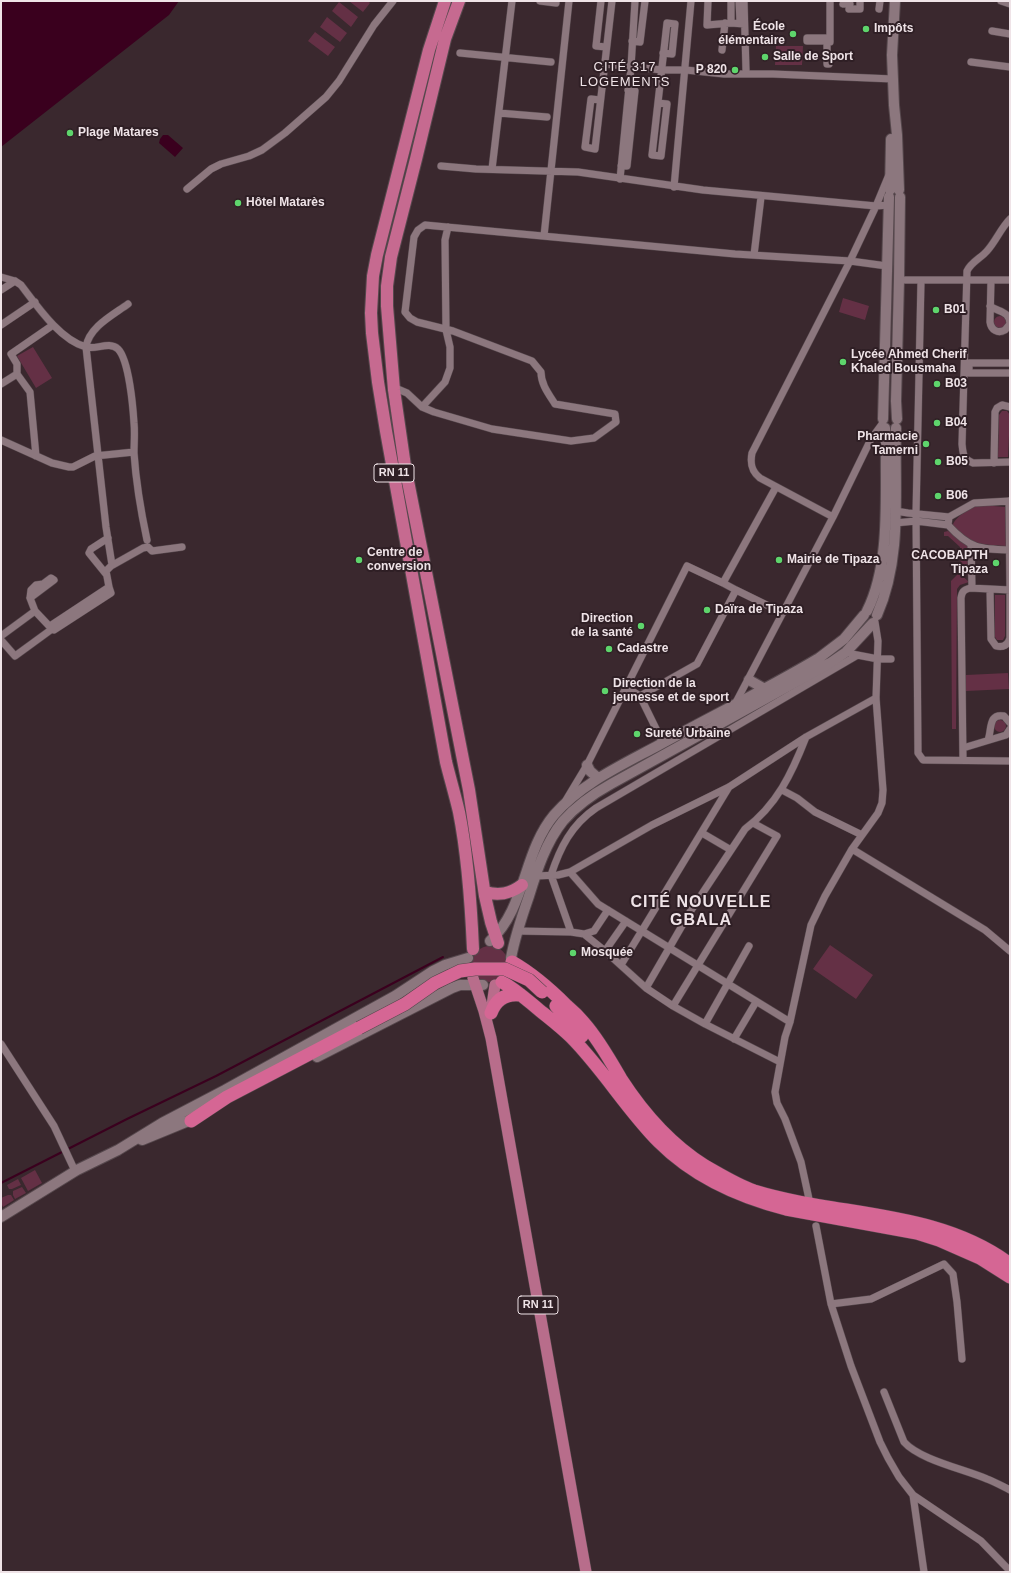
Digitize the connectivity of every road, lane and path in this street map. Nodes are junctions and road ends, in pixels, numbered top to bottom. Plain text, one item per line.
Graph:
1 (393, 1) edge
2 (445, 1) edge
3 (459, 1) edge
4 (512, 1) edge
5 (540, 1) edge
6 (569, 1) edge
7 (601, 1) edge
8 (612, 1) edge
9 (635, 1) edge
10 (645, 1) edge
11 (691, 1) edge
12 (708, 1) edge
13 (731, 1) edge
14 (739, 1) edge
15 (744, 1) edge
16 (830, 1) edge
17 (844, 1) edge
18 (860, 1) edge
19 (895, 1) edge
20 (1001, 1) edge
21 (556, 2) dead end
22 (1010, 4) edge
23 (728, 23) junction
24 (742, 24) junction
25 (992, 31) dead end
26 (1010, 34) edge
27 (830, 38) junction
28 (632, 41) junction
29 (606, 47) junction
30 (722, 50) dead end
31 (460, 53) dead end
32 (663, 53) dead end
33 (505, 58) junction
34 (551, 62) dead end
35 (971, 62) dead end
36 (605, 64) junction
37 (631, 67) junction
38 (1010, 67) edge
39 (662, 70) junction
40 (686, 70) junction
41 (746, 70) dead end
42 (893, 79) junction
43 (600, 100) junction
44 (658, 103) junction
45 (894, 105) junction
46 (499, 113) junction
47 (547, 117) dead end
48 (441, 166) dead end
49 (492, 169) junction
50 (552, 170) junction
51 (891, 170) junction
52 (620, 179) junction
53 (674, 187) junction
54 (187, 189) dead end
55 (893, 196) junction
56 (761, 197) junction
57 (876, 206) junction
58 (1010, 219) edge
59 (448, 227) junction
60 (544, 236) junction
61 (754, 255) junction
62 (850, 262) junction
63 (887, 266) junction
64 (1, 277) edge
65 (899, 280) junction
66 (966, 280) junction
67 (991, 280) junction
68 (1010, 280) edge
69 (15, 281) junction
70 (921, 281) junction
71 (1, 290) edge
72 (35, 302) junction
73 (128, 304) dead end
74 (990, 306) dead end
75 (1, 325) edge
76 (53, 325) junction
77 (446, 330) junction
78 (86, 348) junction
79 (1010, 362) edge
80 (966, 368) junction
81 (1010, 373) edge
82 (17, 374) junction
83 (1, 384) edge
84 (393, 387) junction
85 (422, 407) junction
86 (1010, 408) edge
87 (896, 423) junction
88 (883, 424) junction
89 (1, 440) edge
90 (134, 452) junction
91 (36, 456) junction
92 (98, 456) junction
93 (1010, 462) edge
94 (975, 463) junction
95 (994, 463) junction
96 (1010, 466) edge
97 (776, 487) junction
98 (1010, 502) edge
99 (895, 511) junction
100 (833, 517) junction
101 (916, 517) junction
102 (949, 517) junction
103 (895, 523) junction
104 (948, 525) junction
105 (108, 538) junction
106 (146, 543) junction
107 (972, 544) junction
108 (182, 548) dead end
109 (1010, 550) edge
110 (1010, 557) edge
111 (112, 565) junction
112 (106, 574) junction
113 (1010, 581) edge
114 (723, 583) junction
115 (972, 588) junction
116 (736, 590) junction
117 (990, 590) junction
118 (1010, 590) edge
119 (30, 598) dead end
120 (35, 612) junction
121 (784, 613) junction
122 (866, 613) junction
123 (875, 620) junction
124 (51, 628) junction
125 (1, 636) edge
126 (1, 640) edge
127 (846, 652) junction
128 (856, 656) junction
129 (878, 659) junction
130 (891, 659) dead end
131 (749, 680) junction
132 (626, 688) junction
133 (764, 688) junction
134 (640, 696) junction
135 (876, 698) junction
136 (735, 704) junction
137 (1010, 723) edge
138 (1010, 729) edge
139 (806, 737) junction
140 (988, 740) junction
141 (663, 743) junction
142 (963, 748) junction
143 (963, 760) junction
144 (1010, 761) edge
145 (587, 765) junction
146 (598, 778) junction
147 (729, 787) junction
148 (782, 790) junction
149 (563, 805) junction
150 (753, 822) junction
151 (702, 833) junction
152 (862, 835) junction
153 (852, 849) junction
154 (731, 850) junction
155 (570, 872) junction
156 (536, 876) junction
157 (551, 876) junction
158 (522, 885) junction
159 (485, 892) junction
160 (608, 910) junction
161 (626, 921) junction
162 (641, 930) junction
163 (517, 931) junction
164 (571, 932) junction
165 (584, 934) junction
166 (495, 940) junction
167 (749, 946) dead end
168 (670, 947) junction
169 (605, 951) junction
170 (1010, 951) edge
171 (471, 954) junction
172 (512, 960) junction
173 (621, 965) junction
174 (699, 965) junction
175 (477, 982) junction
176 (728, 983) junction
177 (498, 984) junction
178 (646, 988) junction
179 (521, 995) junction
180 (756, 1002) junction
181 (673, 1006) junction
182 (491, 1013) junction
183 (790, 1022) junction
184 (705, 1024) junction
185 (582, 1036) junction
186 (491, 1038) junction
187 (734, 1038) junction
188 (1, 1044) edge
189 (780, 1062) junction
190 (288, 1065) junction
191 (616, 1070) junction
192 (608, 1081) junction
193 (225, 1090) junction
194 (191, 1121) junction
195 (118, 1150) junction
196 (75, 1171) junction
197 (809, 1199) dead end
198 (1, 1217) edge
199 (816, 1226) dead end
200 (1010, 1264) edge
201 (1010, 1277) edge
202 (831, 1304) junction
203 (962, 1359) dead end
204 (884, 1392) dead end
205 (1010, 1490) edge
206 (913, 1495) junction
207 (1010, 1571) edge
208 (586, 1572) edge
209 (924, 1572) edge

1 - 54 street
2 - 171 highway, RN 11
3 - 84 highway, RN 11
4 - 33 street
5 - 21 street
6 - 50 street
7 - 29 street
8 - 29 street
9 - 28 street
10 - 28 street
11 - 40 street
12 - 23 street
13 - 23 street
14 - 24 street
15 - 24 street
16 - 27 street
17 - 18 street
19 - 42 main road
20 - 22 street
23 - 24 street
23 - 30 street
24 - 41 street
25 - 26 street
27 - 27 street
28 - 37 street
29 - 36 street
31 - 33 street
32 - 39 street
33 - 34 street
33 - 46 street
35 - 38 street
36 - 37 street
36 - 43 street
37 - 39 street
37 - 52 street
39 - 40 street
39 - 44 street
40 - 42 street
40 - 53 street
42 - 45 main road
43 - 43 street
44 - 44 street
45 - 51 main road
45 - 55 main road
46 - 47 street
46 - 49 street
48 - 49 street
49 - 50 street
50 - 52 street
50 - 60 street
51 - 55 main road
51 - 57 street
52 - 53 street
53 - 56 street
55 - 57 street
55 - 63 main road
55 - 65 main road
56 - 57 street
56 - 61 street
57 - 62 street
58 - 66 street
59 - 60 street
59 - 77 street
59 - 77 street
60 - 61 street
61 - 62 street
62 - 63 street
62 - 97 street
63 - 88 main road
64 - 69 street
65 - 70 street
65 - 87 main road
66 - 67 street
66 - 70 street
66 - 80 street
67 - 68 street
67 - 74 street
69 - 71 street
69 - 72 street
70 - 101 street
72 - 75 street
72 - 76 street
73 - 78 street
76 - 78 street
76 - 82 street
77 - 85 street
77 - 85 street
78 - 90 street
78 - 92 street
79 - 80 street
80 - 81 street
80 - 94 street
82 - 83 street
82 - 91 street
84 - 85 street
84 - 159 highway, RN 11
86 - 95 street
87 - 88 main road
87 - 88 main road
87 - 99 main road
88 - 100 street
88 - 122 main road
89 - 91 street
90 - 92 street
90 - 106 street
91 - 92 street
92 - 105 street
93 - 95 street
94 - 95 street
94 - 96 street
97 - 100 street
97 - 114 street
98 - 102 street
98 - 109 street
99 - 101 street
99 - 103 main road
100 - 121 street
101 - 102 street
101 - 103 street
101 - 104 street
101 - 143 street
102 - 104 street
103 - 123 main road
104 - 107 street
105 - 111 street
105 - 112 street
106 - 108 street
106 - 111 street
107 - 109 street
107 - 115 street
109 - 110 street
110 - 113 street
111 - 112 street
112 - 124 street
113 - 118 street
114 - 116 street
114 - 132 street
115 - 117 street
115 - 142 street
116 - 121 street
116 - 134 street
117 - 118 street
117 - 118 street
119 - 120 street
120 - 124 street
120 - 125 street
121 - 131 street
122 - 123 main road
122 - 133 main road
123 - 127 main road
123 - 129 street
124 - 126 street
127 - 128 street
127 - 156 main road
128 - 129 street
128 - 157 street
129 - 130 street
129 - 135 street
131 - 133 main road
131 - 136 street
132 - 134 street
132 - 145 street
133 - 136 main road
134 - 141 street
135 - 139 street
135 - 152 street
136 - 141 main road
137 - 140 street
138 - 140 street
139 - 147 street
139 - 148 street
140 - 142 street
141 - 146 main road
142 - 143 street
143 - 144 street
145 - 146 main road
145 - 149 street
146 - 149 main road
147 - 151 street
147 - 155 street
148 - 150 street
148 - 152 street
149 - 158 main road
150 - 154 street
150 - 174 street
151 - 154 street
151 - 162 street
152 - 153 street
153 - 170 street
153 - 183 street
154 - 168 street
155 - 157 street
155 - 160 street
156 - 157 street
156 - 163 main road
157 - 164 street
158 - 159 highway
158 - 166 main road
159 - 166 highway, RN 11
160 - 161 street
160 - 165 street
161 - 162 street
161 - 169 street
162 - 168 street
162 - 173 street
163 - 164 street
163 - 172 main road
164 - 165 street
165 - 169 street
166 - 171 main road
166 - 172 main road, RN 11
167 - 176 street
168 - 174 street
168 - 178 street
169 - 173 street
171 - 175 main road, RN 11
171 - 193 main road
172 - 177 main road
172 - 191 highway
173 - 178 street
174 - 176 street
174 - 181 street
175 - 177 main road
175 - 186 main road, RN 11
175 - 194 main road
176 - 180 street
176 - 184 street
177 - 179 highway
177 - 182 main road
178 - 181 street
179 - 182 highway
179 - 192 highway
180 - 183 street
180 - 187 street
181 - 184 street
182 - 186 main road, RN 11
183 - 189 street
184 - 187 street
185 - 190 highway, bridge
185 - 191 highway
185 - 192 highway
186 - 208 main road, RN 11
187 - 189 street
188 - 196 street
189 - 197 street
190 - 193 highway
190 - 194 highway
191 - 200 highway
192 - 201 highway
193 - 195 main road
194 - 195 main road
195 - 196 main road
196 - 198 main road
199 - 202 street
202 - 203 street
202 - 206 street
204 - 205 street
206 - 207 street
206 - 209 street

